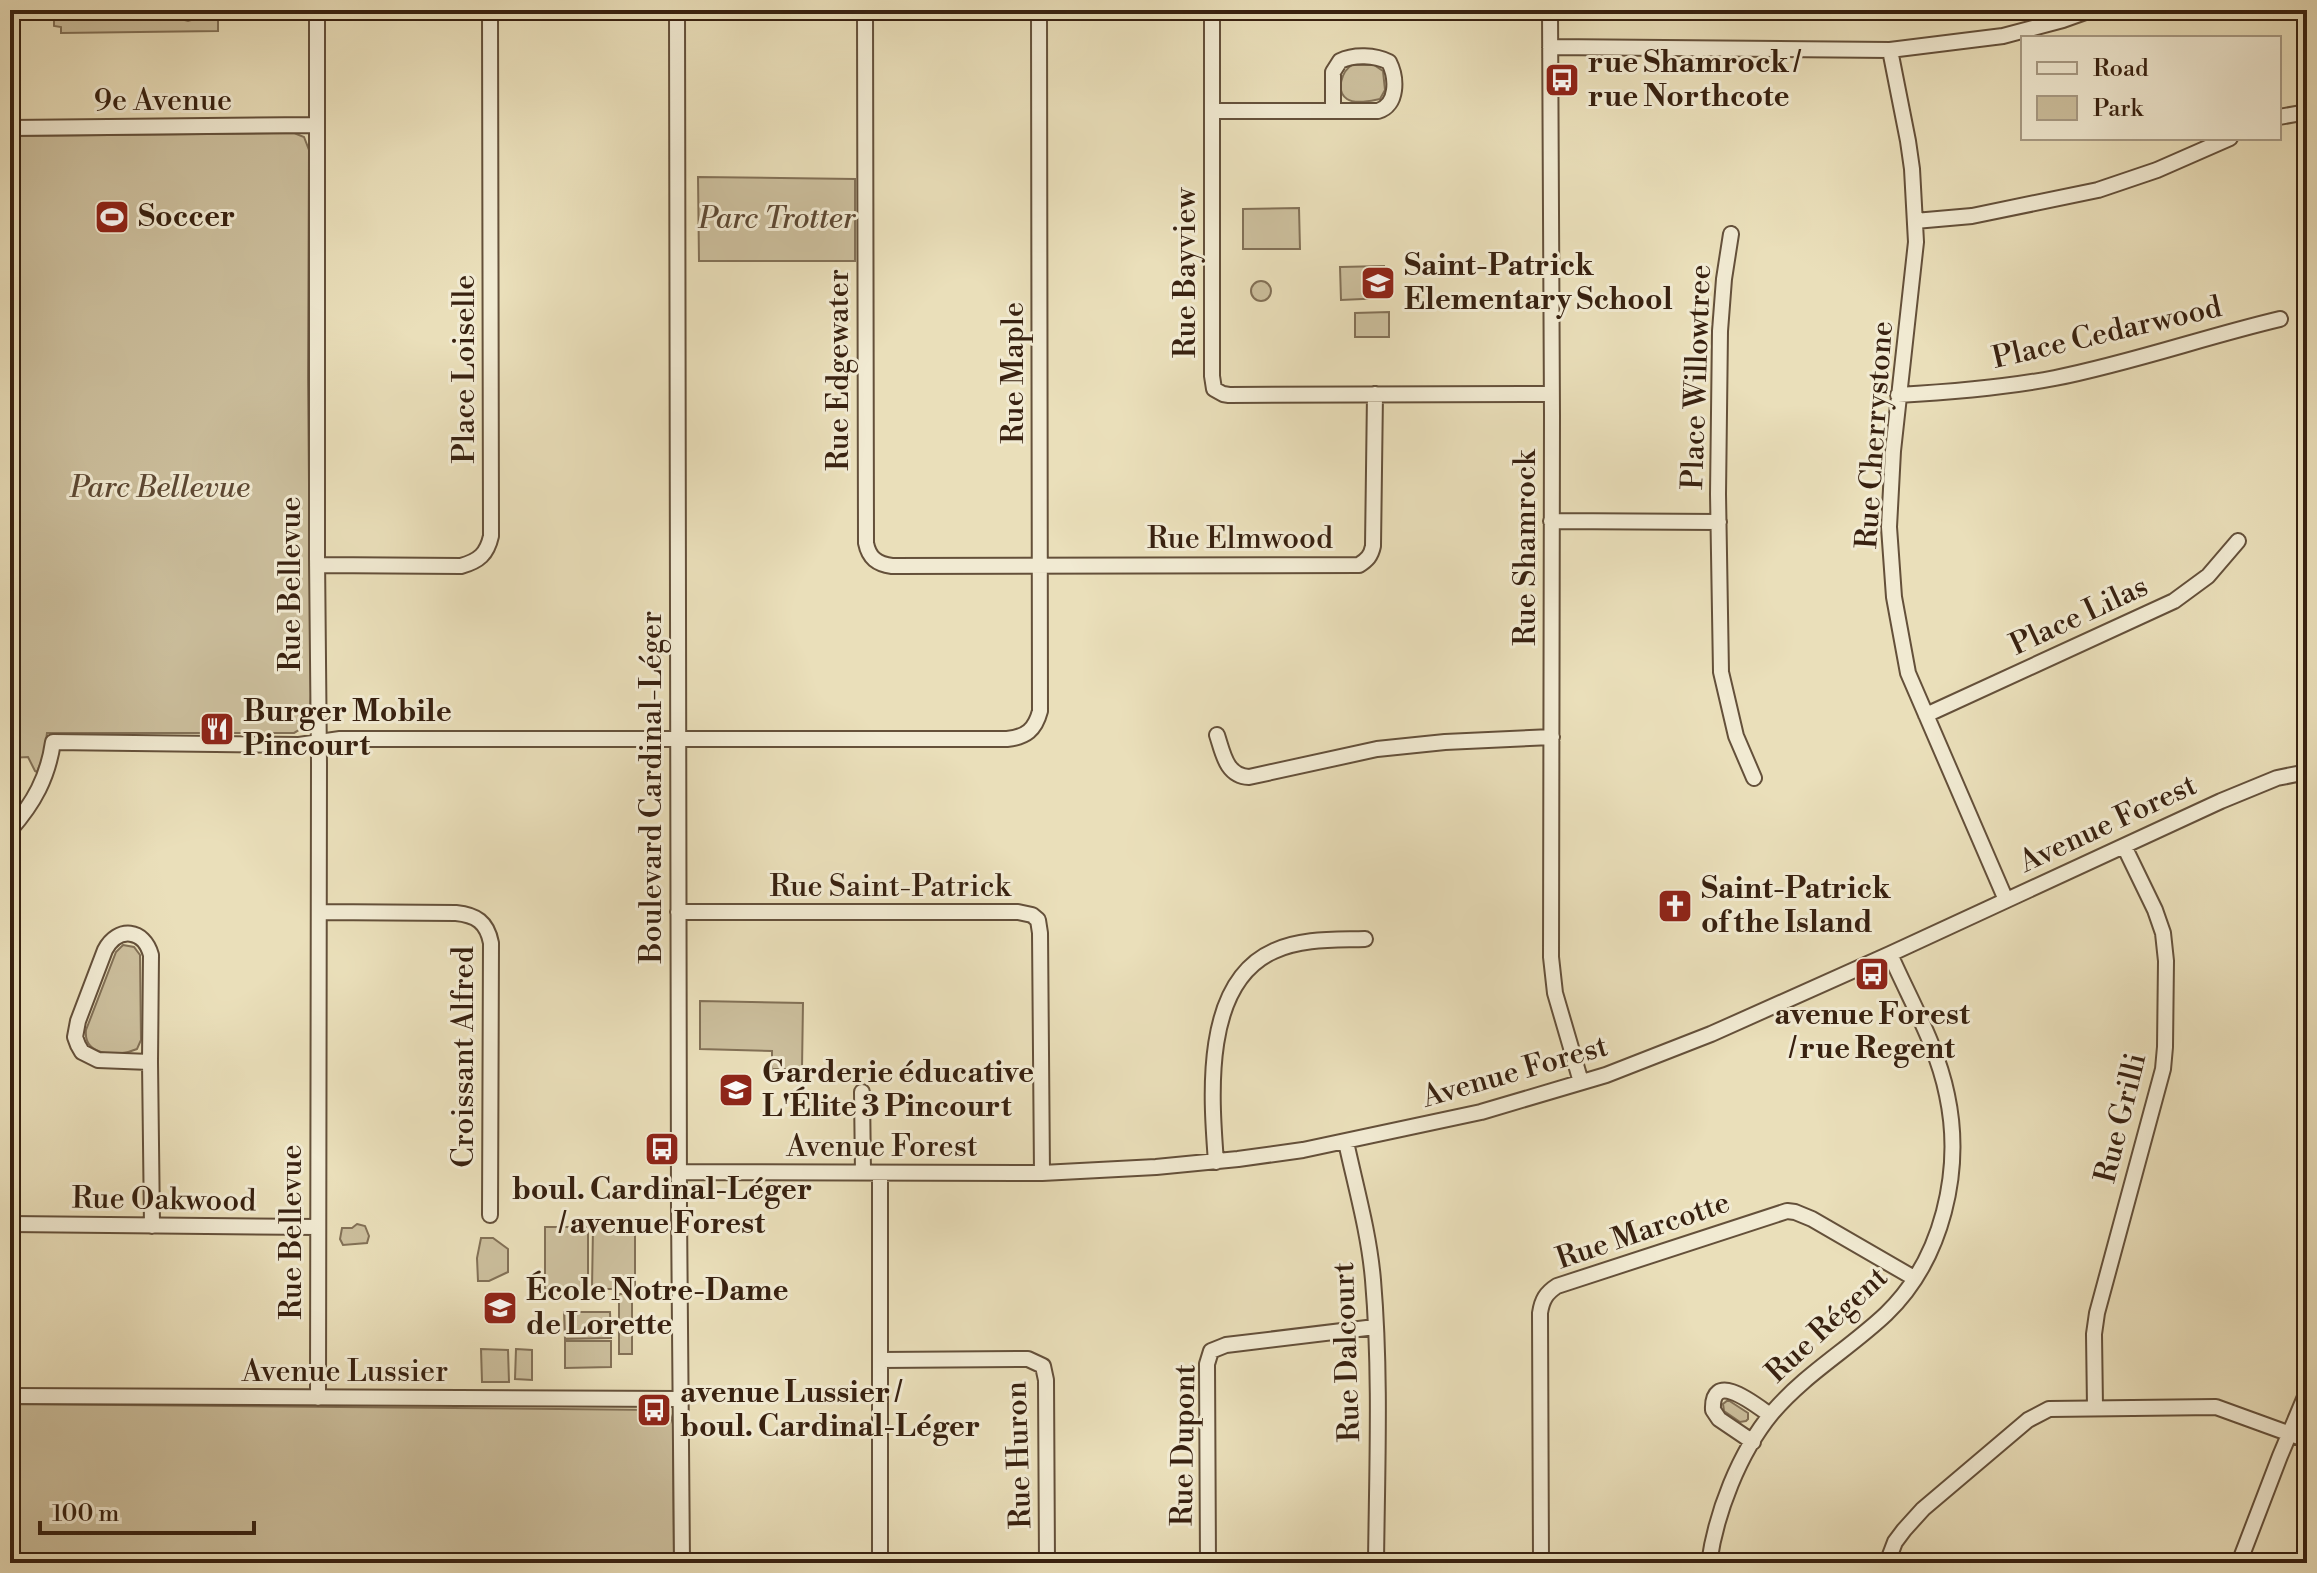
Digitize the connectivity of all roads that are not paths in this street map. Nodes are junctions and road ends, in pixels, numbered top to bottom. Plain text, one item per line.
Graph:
1 (317, 10) edge
2 (490, 10) edge
3 (677, 10) edge
4 (865, 10) edge
5 (1039, 10) edge
6 (1212, 10) edge
7 (1550, 10) edge
8 (2087, 11) edge
9 (1550, 47) junction
10 (1890, 50) junction
11 (1333, 110) junction
12 (1212, 111) junction
13 (2307, 112) edge
14 (2281, 117) edge
15 (316, 125) junction
16 (10, 128) edge
17 (2225, 140) edge
18 (1915, 221) junction
19 (1731, 234) dead end
20 (2280, 319) dead end
21 (1375, 394) junction
22 (1551, 394) junction
23 (1898, 395) junction
24 (1551, 521) junction
25 (1719, 522) junction
26 (2238, 541) dead end
27 (317, 565) junction
28 (1040, 565) junction
29 (1926, 715) junction
30 (1217, 735) dead end
31 (1552, 737) junction
32 (679, 739) junction
33 (319, 742) junction
34 (2307, 772) edge
35 (1754, 778) dead end
36 (10, 830) edge
37 (2124, 846) junction
38 (2006, 900) junction
39 (319, 912) junction
40 (678, 912) junction
41 (1365, 939) dead end
42 (1890, 954) junction
43 (150, 1062) junction
44 (1581, 1082) junction
45 (862, 1092) dead end
46 (1346, 1142) junction
47 (1216, 1162) junction
48 (679, 1172) junction
49 (863, 1173) junction
50 (880, 1173) junction
51 (1042, 1173) junction
52 (490, 1215) dead end
53 (10, 1224) edge
54 (152, 1226) junction
55 (318, 1227) junction
56 (1914, 1278) junction
57 (1375, 1327) junction
58 (880, 1360) junction
59 (2307, 1392) edge
60 (10, 1396) edge
61 (318, 1398) junction
62 (680, 1399) junction
63 (2095, 1407) junction
64 (1770, 1415) junction
65 (2290, 1434) junction
66 (2307, 1440) edge
67 (1753, 1442) junction
68 (682, 1563) edge
69 (880, 1563) edge
70 (1047, 1563) edge
71 (1208, 1563) edge
72 (1376, 1563) edge
73 (1541, 1563) edge
74 (1709, 1563) edge
75 (1887, 1563) edge
76 (2239, 1563) edge

1 - 15 street, Rue Bellevue
2 - 27 street, Place Loiselle
3 - 32 street, Boulevard Cardinal-Léger
4 - 28 street, Rue Edgewater
5 - 28 street, Rue Maple
6 - 12 street, Rue Bayview
7 - 9 street, Rue Shamrock
8 - 10 street
9 - 10 street
9 - 22 street, Rue Shamrock
10 - 18 street, Rue Cherrystone
11 - 11 street
11 - 12 street
12 - 21 street, Rue Bayview
13 - 14 street
15 - 16 street, 9e Avenue
15 - 27 street, Rue Bellevue
17 - 18 street
18 - 23 street, Rue Cherrystone
19 - 25 street, Place Willowtree
20 - 23 street, Place Cedarwood
21 - 22 street, Rue Bayview
21 - 28 street, Rue Elmwood
22 - 24 street, Rue Shamrock
23 - 29 street, Rue Cherrystone
24 - 25 street, Place Willowtree
24 - 31 street, Rue Shamrock
25 - 35 street, Place Willowtree
26 - 29 street, Place Lilas
27 - 33 street, Rue Bellevue
28 - 32 street, Rue Maple
29 - 38 street, Rue Cherrystone
30 - 31 street
31 - 44 street, Rue Shamrock
32 - 33 street
32 - 40 street, Boulevard Cardinal-Léger
33 - 36 street
33 - 39 street, Rue Bellevue
34 - 37 street, Avenue Forest
37 - 38 street, Avenue Forest
37 - 63 street, Rue Grilli
38 - 42 street, Avenue Forest
39 - 52 street, Croissant Alfred
39 - 55 street, Rue Bellevue
40 - 48 street, Boulevard Cardinal-Léger
40 - 51 street, Rue Saint-Patrick
41 - 47 street
42 - 44 street, Avenue Forest
42 - 56 street, Rue Régent
43 - 43 street
43 - 54 street
44 - 46 street, Avenue Forest
45 - 49 street
46 - 47 street, Avenue Forest
46 - 57 street, Rue Dalcourt
47 - 51 street, Avenue Forest
48 - 49 street, Avenue Forest
48 - 62 street, Boulevard Cardinal-Léger
49 - 50 street, Avenue Forest
50 - 51 street, Avenue Forest
50 - 58 street
53 - 54 street, Rue Oakwood
54 - 55 street, Rue Oakwood
55 - 61 street, Rue Bellevue
56 - 64 street, Rue Régent
56 - 73 street, Rue Marcotte
57 - 71 street, Rue Dupont
57 - 72 street, Rue Dalcourt
58 - 69 street
58 - 70 street, Rue Huron
59 - 65 street
60 - 61 street, Avenue Lussier
61 - 62 street, Avenue Lussier
62 - 68 street, Boulevard Cardinal-Léger
63 - 65 street
63 - 75 street
64 - 67 street, Rue Régent
64 - 67 street, Rue Régent
65 - 66 street
65 - 76 street
67 - 74 street, Rue Régent

